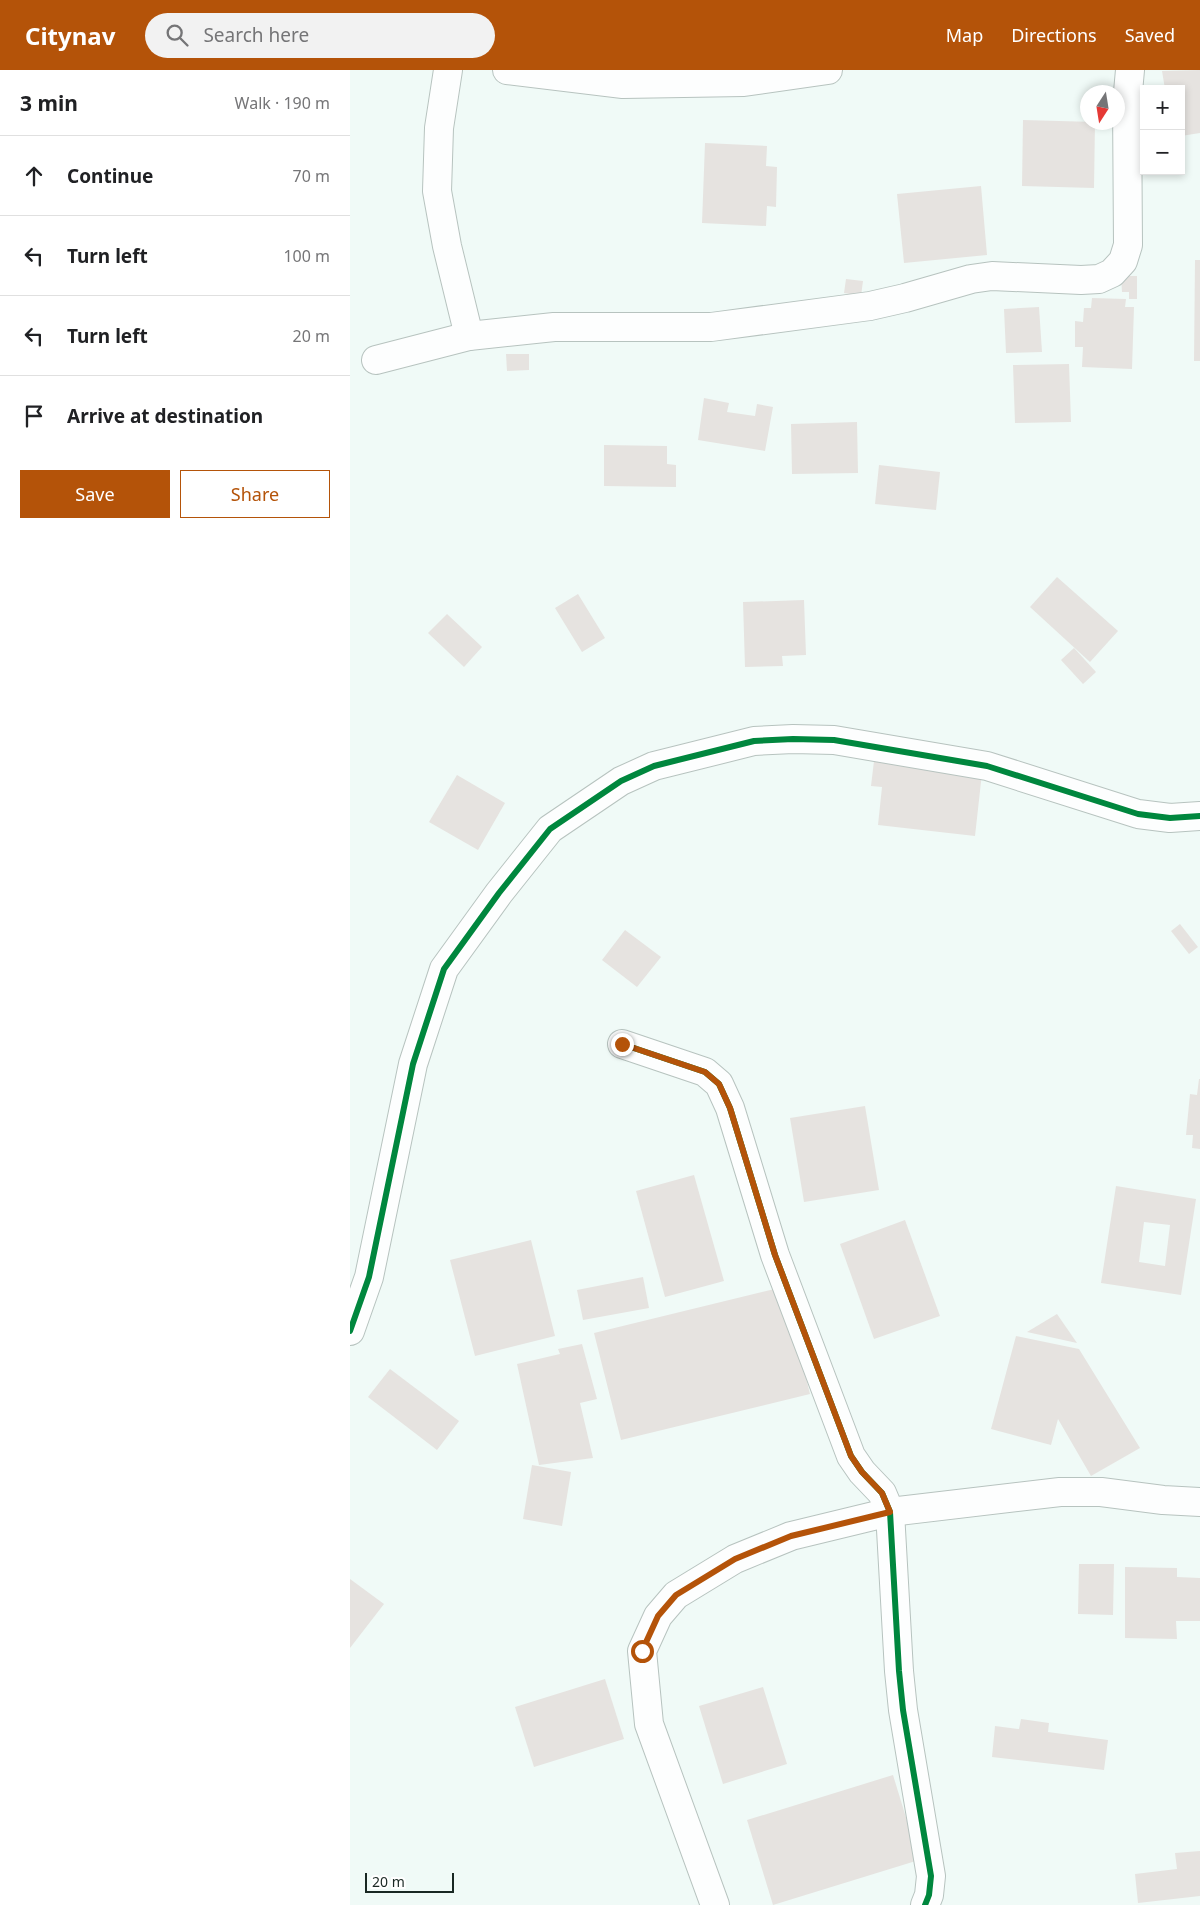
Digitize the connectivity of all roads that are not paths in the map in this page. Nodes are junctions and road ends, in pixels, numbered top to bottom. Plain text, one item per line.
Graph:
1 (448, 70) edge
2 (507, 70) edge
3 (828, 70) edge
4 (1130, 70) edge
5 (469, 336) junction
6 (376, 360) dead end
7 (1200, 816) edge
8 (622, 1044) dead end
9 (350, 1331) edge
10 (1200, 1502) edge
11 (890, 1512) junction
12 (715, 1905) edge
13 (925, 1905) edge

1 - 5 street
2 - 3 street
4 - 5 street
5 - 6 street
7 - 9 street
8 - 11 street
10 - 11 street
11 - 12 street
11 - 13 street

